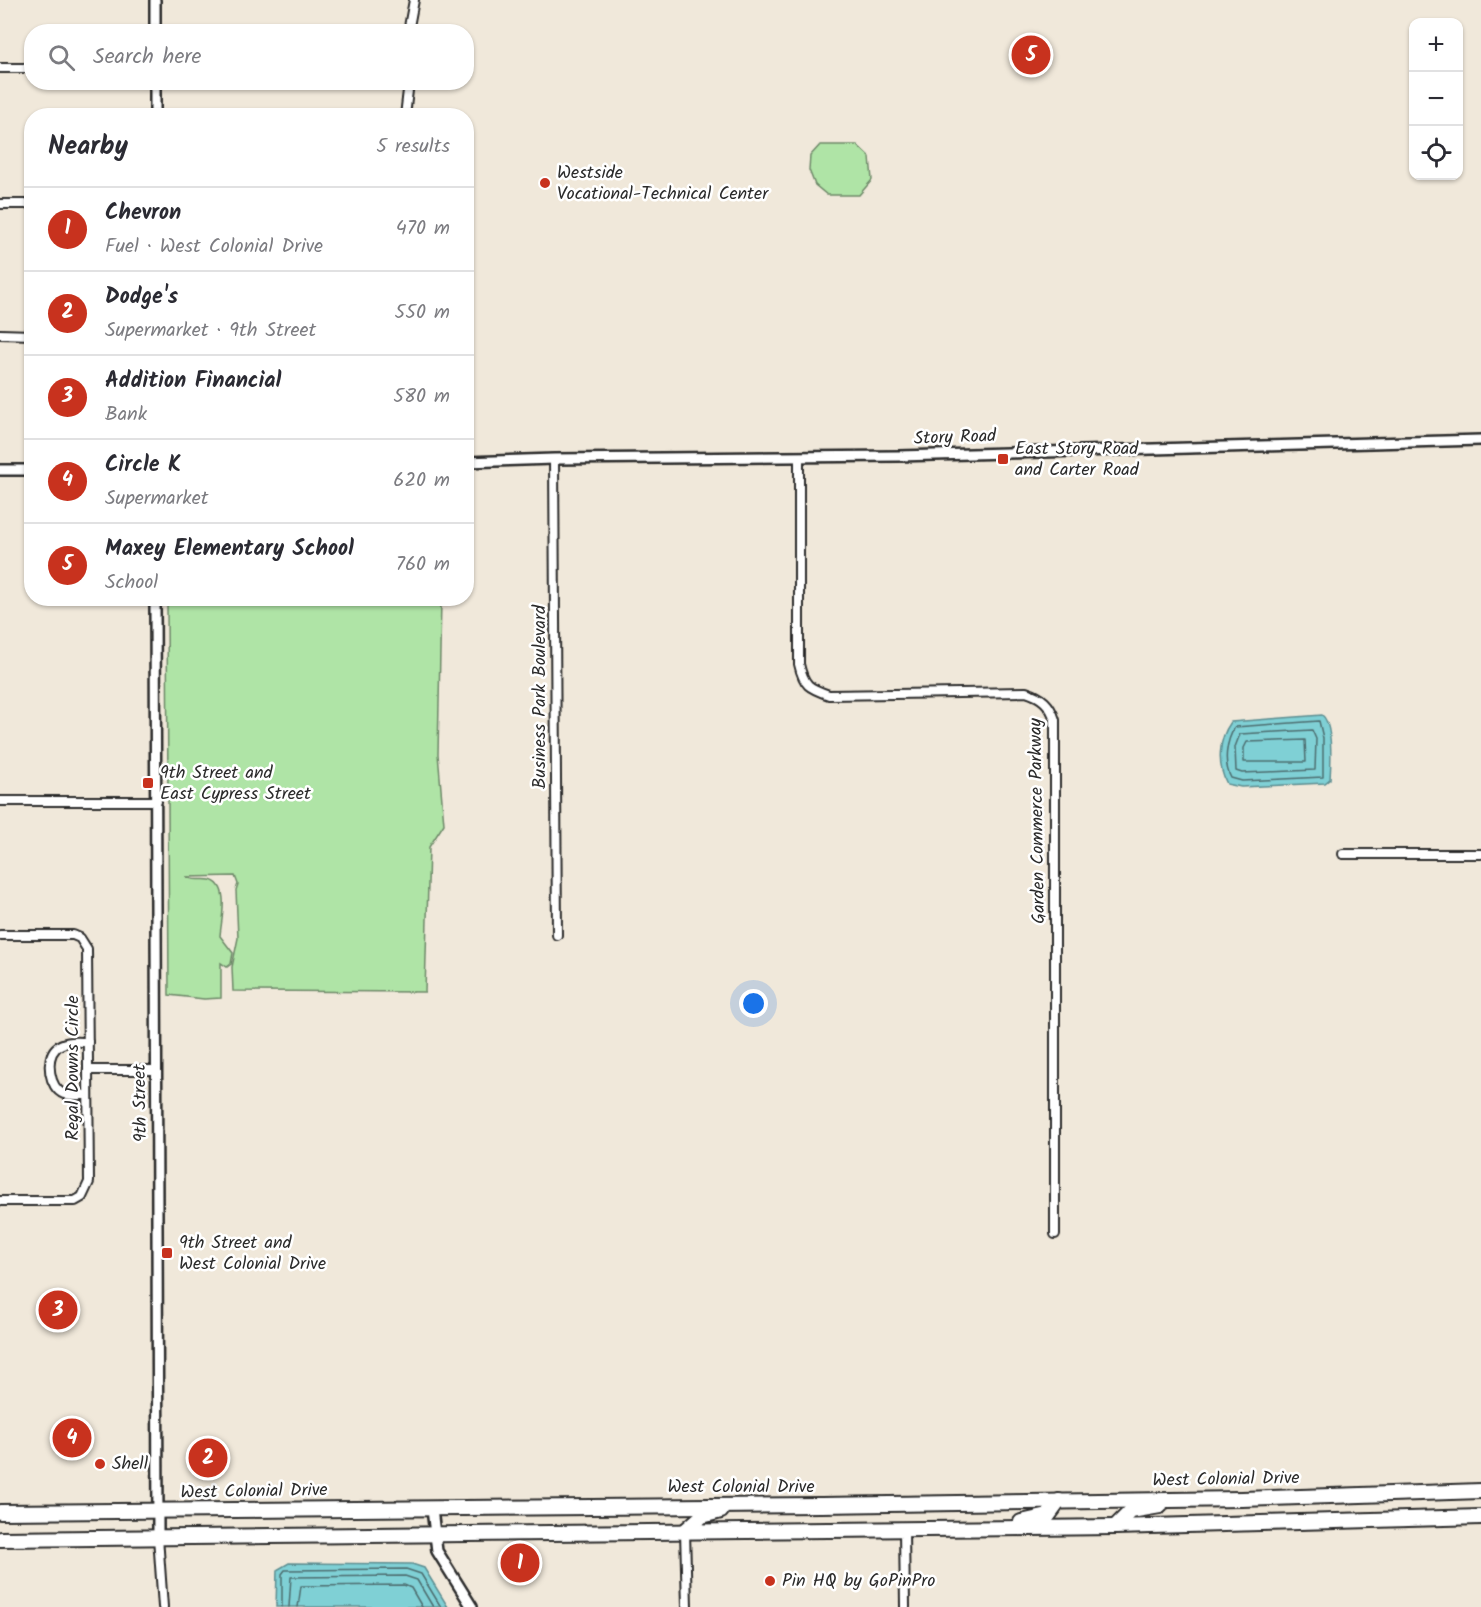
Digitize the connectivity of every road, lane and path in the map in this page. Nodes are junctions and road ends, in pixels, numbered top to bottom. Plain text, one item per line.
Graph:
1 (154, 0) edge
2 (414, 0) edge
3 (155, 24) edge
4 (410, 24) edge
5 (0, 68) edge
6 (24, 68) edge
7 (155, 90) edge
8 (408, 90) edge
9 (155, 108) edge
10 (406, 108) edge
11 (0, 204) edge
12 (24, 204) edge
13 (0, 334) edge
14 (24, 335) edge
15 (1481, 440) edge
16 (799, 458) junction
17 (554, 459) junction
18 (474, 462) edge
19 (0, 470) edge
20 (24, 470) edge
21 (155, 606) edge
22 (0, 801) edge
23 (157, 801) junction
24 (1343, 854) dead end
25 (1481, 854) edge
26 (0, 935) edge
27 (557, 935) dead end
28 (88, 1042) junction
29 (88, 1070) junction
30 (156, 1070) junction
31 (88, 1095) junction
32 (0, 1201) edge
33 (1055, 1234) dead end
34 (1481, 1491) edge
35 (1201, 1498) junction
36 (1059, 1501) junction
37 (779, 1506) junction
38 (432, 1509) junction
39 (158, 1511) junction
40 (0, 1512) edge
41 (1481, 1517) edge
42 (1115, 1527) junction
43 (995, 1528) junction
44 (904, 1529) junction
45 (685, 1531) junction
46 (435, 1534) junction
47 (158, 1538) junction
48 (0, 1539) edge
49 (163, 1607) edge
50 (472, 1607) edge
51 (687, 1607) edge
52 (905, 1607) edge

1 - 3 street
2 - 4 street
5 - 6 street
7 - 9 street
8 - 10 street
11 - 12 street
13 - 14 street
15 - 16 street, Story Road
16 - 17 street, Story Road
16 - 33 street, Garden Commerce Parkway
17 - 18 street, Story Road
17 - 27 street, Business Park Boulevard
19 - 20 street
21 - 23 street, 9th Street
22 - 23 street
23 - 30 street, 9th Street
24 - 25 street
26 - 28 street, Regal Downs Circle
28 - 29 street, Regal Downs Circle
28 - 31 street
29 - 30 street
29 - 31 street, Regal Downs Circle
30 - 39 street, 9th Street
31 - 32 street, Regal Downs Circle
34 - 35 highway, West Colonial Drive
35 - 36 highway, West Colonial Drive
35 - 42 highway
36 - 37 highway, West Colonial Drive
36 - 43 highway
37 - 38 highway, West Colonial Drive
37 - 45 highway
38 - 39 highway, West Colonial Drive
38 - 46 street
39 - 40 highway, West Colonial Drive
39 - 47 street, 9th Street
41 - 42 highway
42 - 43 highway
43 - 44 highway
44 - 45 highway
44 - 52 street
45 - 46 highway
45 - 51 street
46 - 47 highway
46 - 50 street
47 - 48 highway
47 - 49 street, 9th Street

